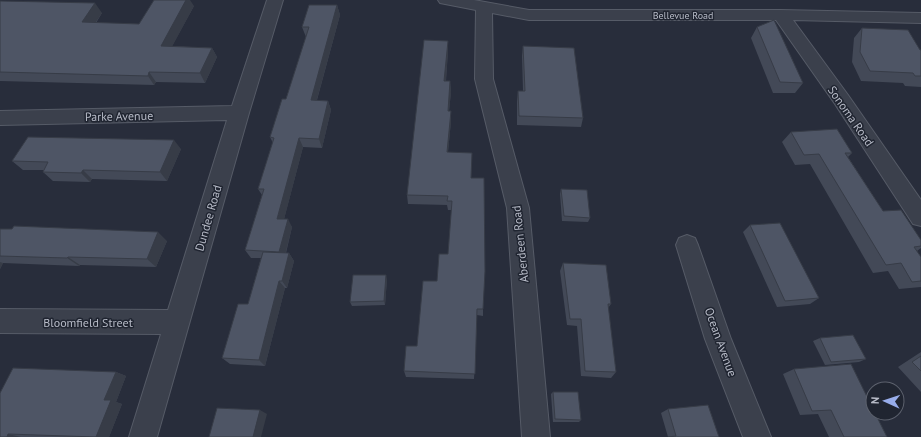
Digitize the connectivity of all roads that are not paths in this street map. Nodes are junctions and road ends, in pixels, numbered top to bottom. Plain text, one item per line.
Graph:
1 (275, 0) edge
2 (446, 0) edge
3 (484, 7) junction
4 (640, 8) edge
5 (784, 10) edge
6 (921, 18) edge
7 (239, 114) junction
8 (0, 118) edge
9 (921, 218) edge
10 (687, 245) dead end
11 (0, 321) edge
12 (177, 322) junction
13 (143, 437) edge
14 (536, 437) edge
15 (757, 437) edge

1 - 7 street, Dundee Road
2 - 3 street, Bellevue Road
3 - 4 street, Bellevue Road
3 - 14 street, Aberdeen Road
4 - 5 street, Bellevue Road
5 - 6 street, Bellevue Road
5 - 9 street, Sonoma Road
7 - 8 street, Parke Avenue
7 - 12 street, Dundee Road
10 - 15 street, Ocean Avenue
11 - 12 street, Bloomfield Street
12 - 13 street, Dundee Road

